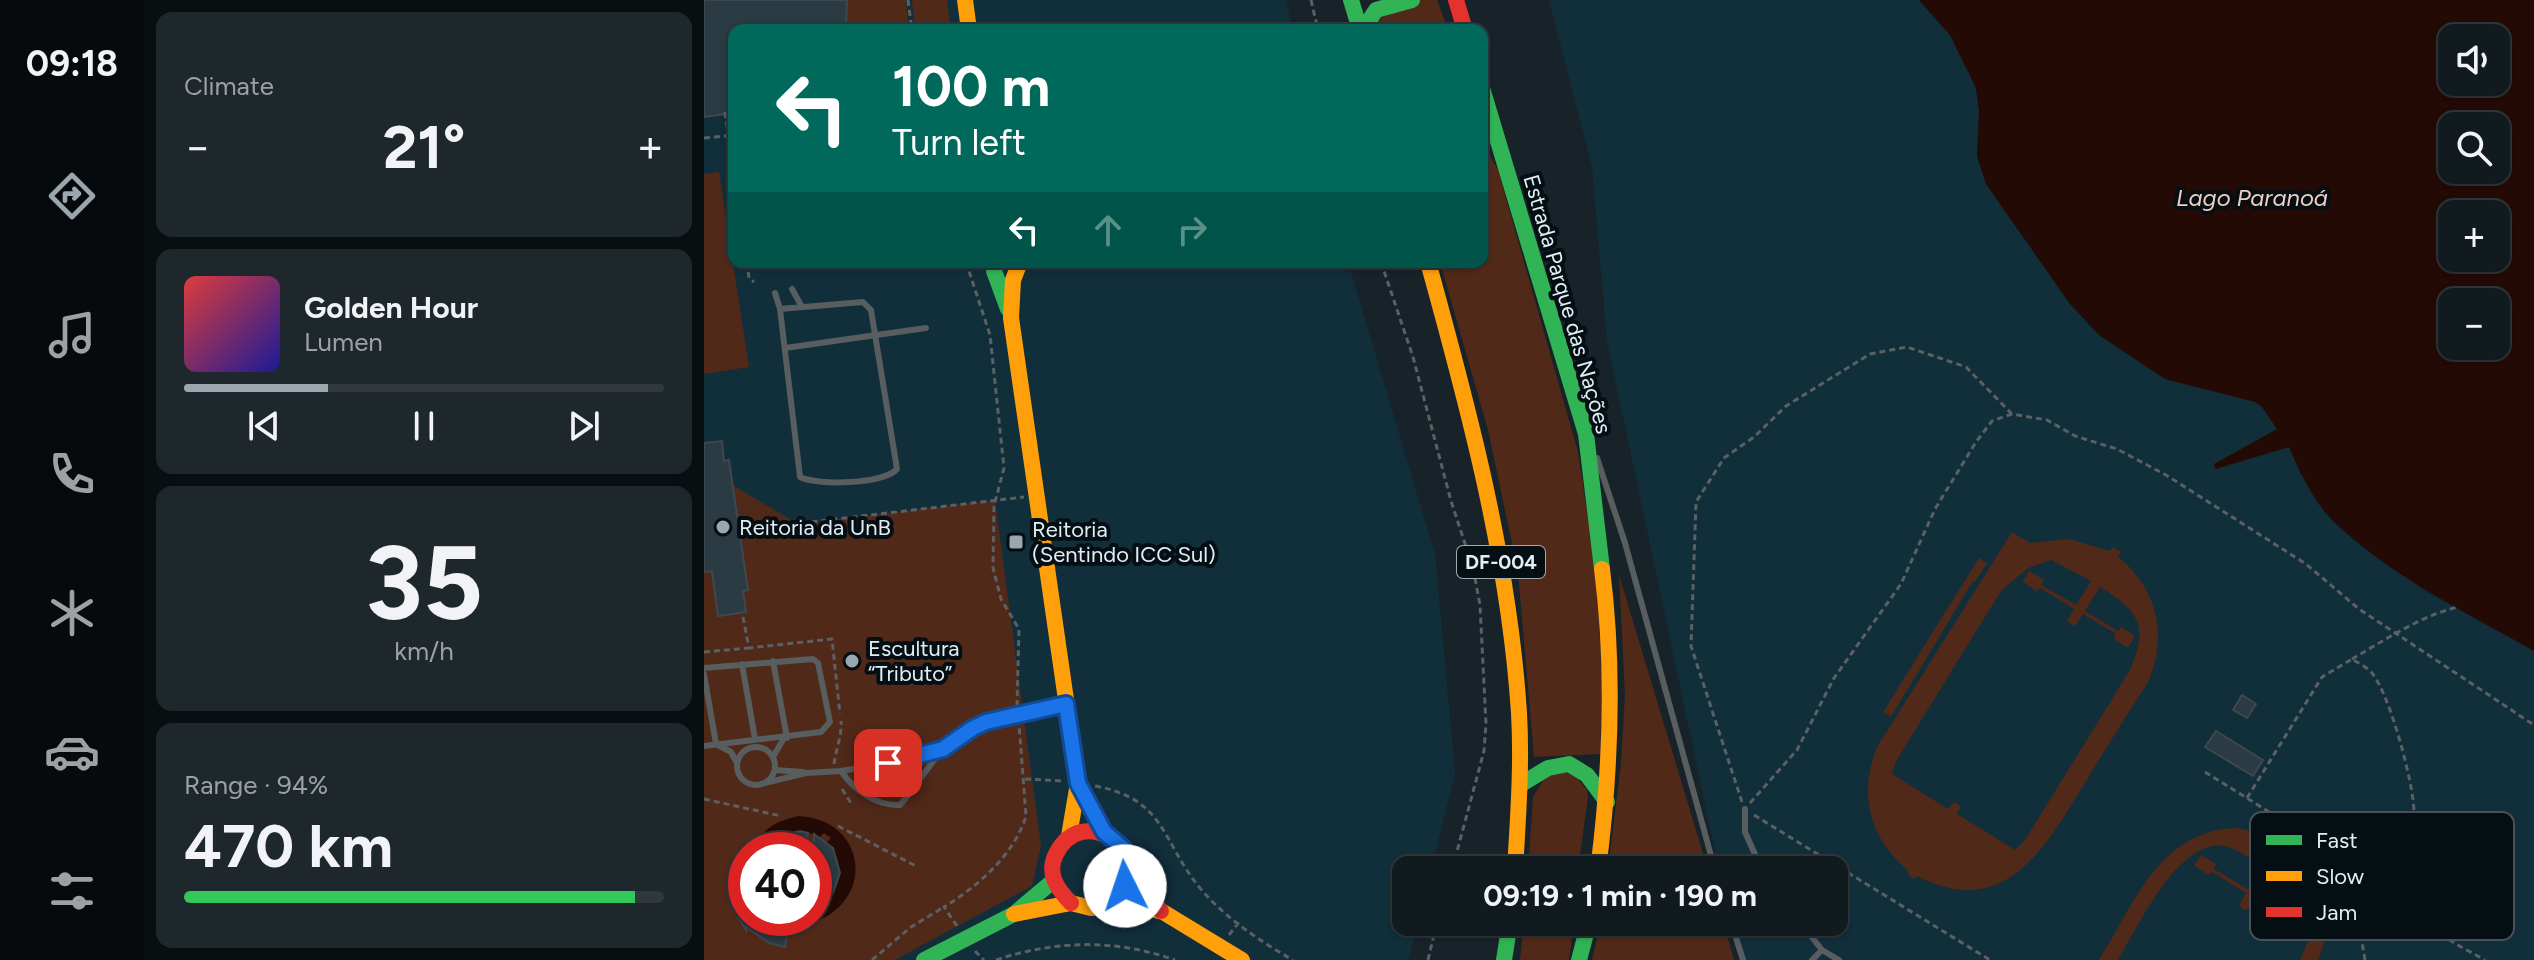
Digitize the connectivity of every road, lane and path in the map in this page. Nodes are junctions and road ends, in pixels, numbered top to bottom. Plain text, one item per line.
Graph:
1 (908, 0) edge
2 (965, 0) edge
3 (1311, 0) edge
4 (1351, 0) edge
5 (1412, 0) edge
6 (1453, 3) edge
7 (911, 24) edge
8 (968, 24) edge
9 (1317, 24) edge
10 (1360, 24) edge
11 (1366, 24) edge
12 (1462, 24) edge
13 (1488, 108) edge
14 (725, 112) dead end
15 (728, 136) joint
16 (704, 138) edge
17 (748, 268) edge
18 (968, 268) edge
19 (988, 268) edge
20 (993, 268) edge
21 (1012, 268) edge
22 (1017, 268) edge
23 (1383, 268) edge
24 (1430, 268) edge
25 (754, 282) dead end
26 (792, 289) dead end
27 (775, 293) dead end
28 (802, 307) junction
29 (780, 309) junction
30 (1011, 318) junction
31 (926, 328) dead end
32 (876, 337) junction
33 (785, 348) junction
34 (2012, 414) junction
35 (1586, 434) junction
36 (1025, 497) dead end
37 (995, 500) junction
38 (742, 530) dead end
39 (2458, 607) dead end
40 (2395, 634) junction
41 (749, 648) dead end
42 (704, 652) edge
43 (2352, 659) junction
44 (773, 661) junction
45 (742, 664) junction
46 (704, 671) edge
47 (1066, 704) junction
48 (1017, 707) dead end
49 (1018, 720) dead end
50 (2534, 725) edge
51 (786, 738) junction
52 (755, 739) junction
53 (716, 744) junction
54 (704, 746) edge
55 (941, 750) junction
56 (773, 757) junction
57 (912, 759) junction
58 (738, 764) junction
59 (775, 770) junction
60 (841, 771) junction
61 (2205, 772) dead end
62 (806, 773) junction
63 (1025, 779) junction
64 (1078, 783) junction
65 (761, 784) junction
66 (1520, 785) junction
67 (909, 794) junction
68 (2247, 798) junction
69 (704, 799) edge
70 (1607, 802) junction
71 (1745, 809) junction
72 (2269, 812) edge
73 (2412, 812) edge
74 (781, 816) dead end
75 (838, 826) dead end
76 (1104, 832) junction
77 (1069, 836) junction
78 (1456, 856) edge
79 (1516, 856) edge
80 (1600, 856) edge
81 (1711, 856) edge
82 (1756, 856) edge
83 (916, 866) dead end
84 (1129, 872) junction
85 (1053, 881) junction
86 (1071, 903) junction
87 (1104, 905) junction
88 (944, 907) junction
89 (1163, 912) junction
90 (1014, 914) junction
91 (1239, 922) junction
92 (1434, 936) edge
93 (1508, 936) edge
94 (1585, 936) edge
95 (1735, 936) edge
96 (1811, 936) edge
97 (1228, 938) dead end
98 (966, 939) junction
99 (2362, 940) edge
100 (2449, 940) edge
101 (1822, 950) junction
102 (872, 960) edge
103 (924, 960) edge
104 (996, 960) edge
105 (1175, 960) edge
106 (1242, 960) edge
107 (1293, 960) edge
108 (1428, 960) edge
109 (1504, 960) edge
110 (1579, 960) edge
111 (1743, 960) edge
112 (1812, 960) edge
113 (1839, 960) edge
114 (1990, 960) edge
115 (2365, 960) edge
116 (2485, 960) edge

1 - 7 path
2 - 8 main road
3 - 9 path
4 - 10 main road
5 - 11 main road
6 - 12 main road
13 - 35 main road, Estrada Parque das Nações
14 - 15 path
15 - 16 path
17 - 25 path
18 - 37 path
19 - 30 main road
20 - 21 main road
22 - 30 main road
23 - 78 path
24 - 66 main road, DF-004
26 - 28 lane
27 - 29 lane
28 - 29 lane
28 - 32 lane
29 - 33 lane
30 - 47 main road
31 - 32 lane
32 - 33 lane
32 - 33 lane
34 - 40 path
34 - 71 path
34 - 71 path
35 - 70 main road, Estrada Parque das Nações
35 - 81 lane
36 - 37 path
37 - 38 path
37 - 48 path
39 - 40 path
40 - 43 path
40 - 50 path
41 - 42 path
43 - 68 path
43 - 73 path
44 - 45 lane
44 - 51 lane
44 - 51 lane
45 - 46 lane
45 - 52 lane
46 - 53 lane
47 - 55 lane
47 - 64 main road
49 - 63 path
51 - 52 lane
51 - 56 lane
52 - 53 lane
53 - 54 lane
53 - 58 lane
55 - 57 lane
55 - 67 lane
56 - 58 lane
56 - 59 lane
57 - 60 lane
57 - 67 lane
58 - 65 lane
59 - 62 lane
59 - 65 lane
60 - 62 lane
60 - 67 lane
61 - 68 path
62 - 65 lane
63 - 64 path
63 - 88 path
64 - 76 main road
64 - 77 main road
64 - 91 path
66 - 70 main road
66 - 79 main road, DF-004
68 - 72 path
69 - 74 path
70 - 80 main road, Estrada Parque das Nações
71 - 82 lane
71 - 114 path
75 - 83 path
76 - 77 main road
76 - 84 main road
77 - 85 main road
84 - 87 main road
84 - 89 main road
85 - 86 main road
85 - 90 main road
86 - 87 main road
86 - 90 main road
87 - 89 main road
88 - 98 path
88 - 102 path
89 - 106 main road
90 - 98 main road
91 - 97 path
91 - 107 path
92 - 108 path
93 - 109 main road
94 - 110 main road
95 - 111 lane
96 - 101 lane
98 - 103 main road
99 - 115 path
100 - 116 path
101 - 112 lane
101 - 113 lane
104 - 105 path

